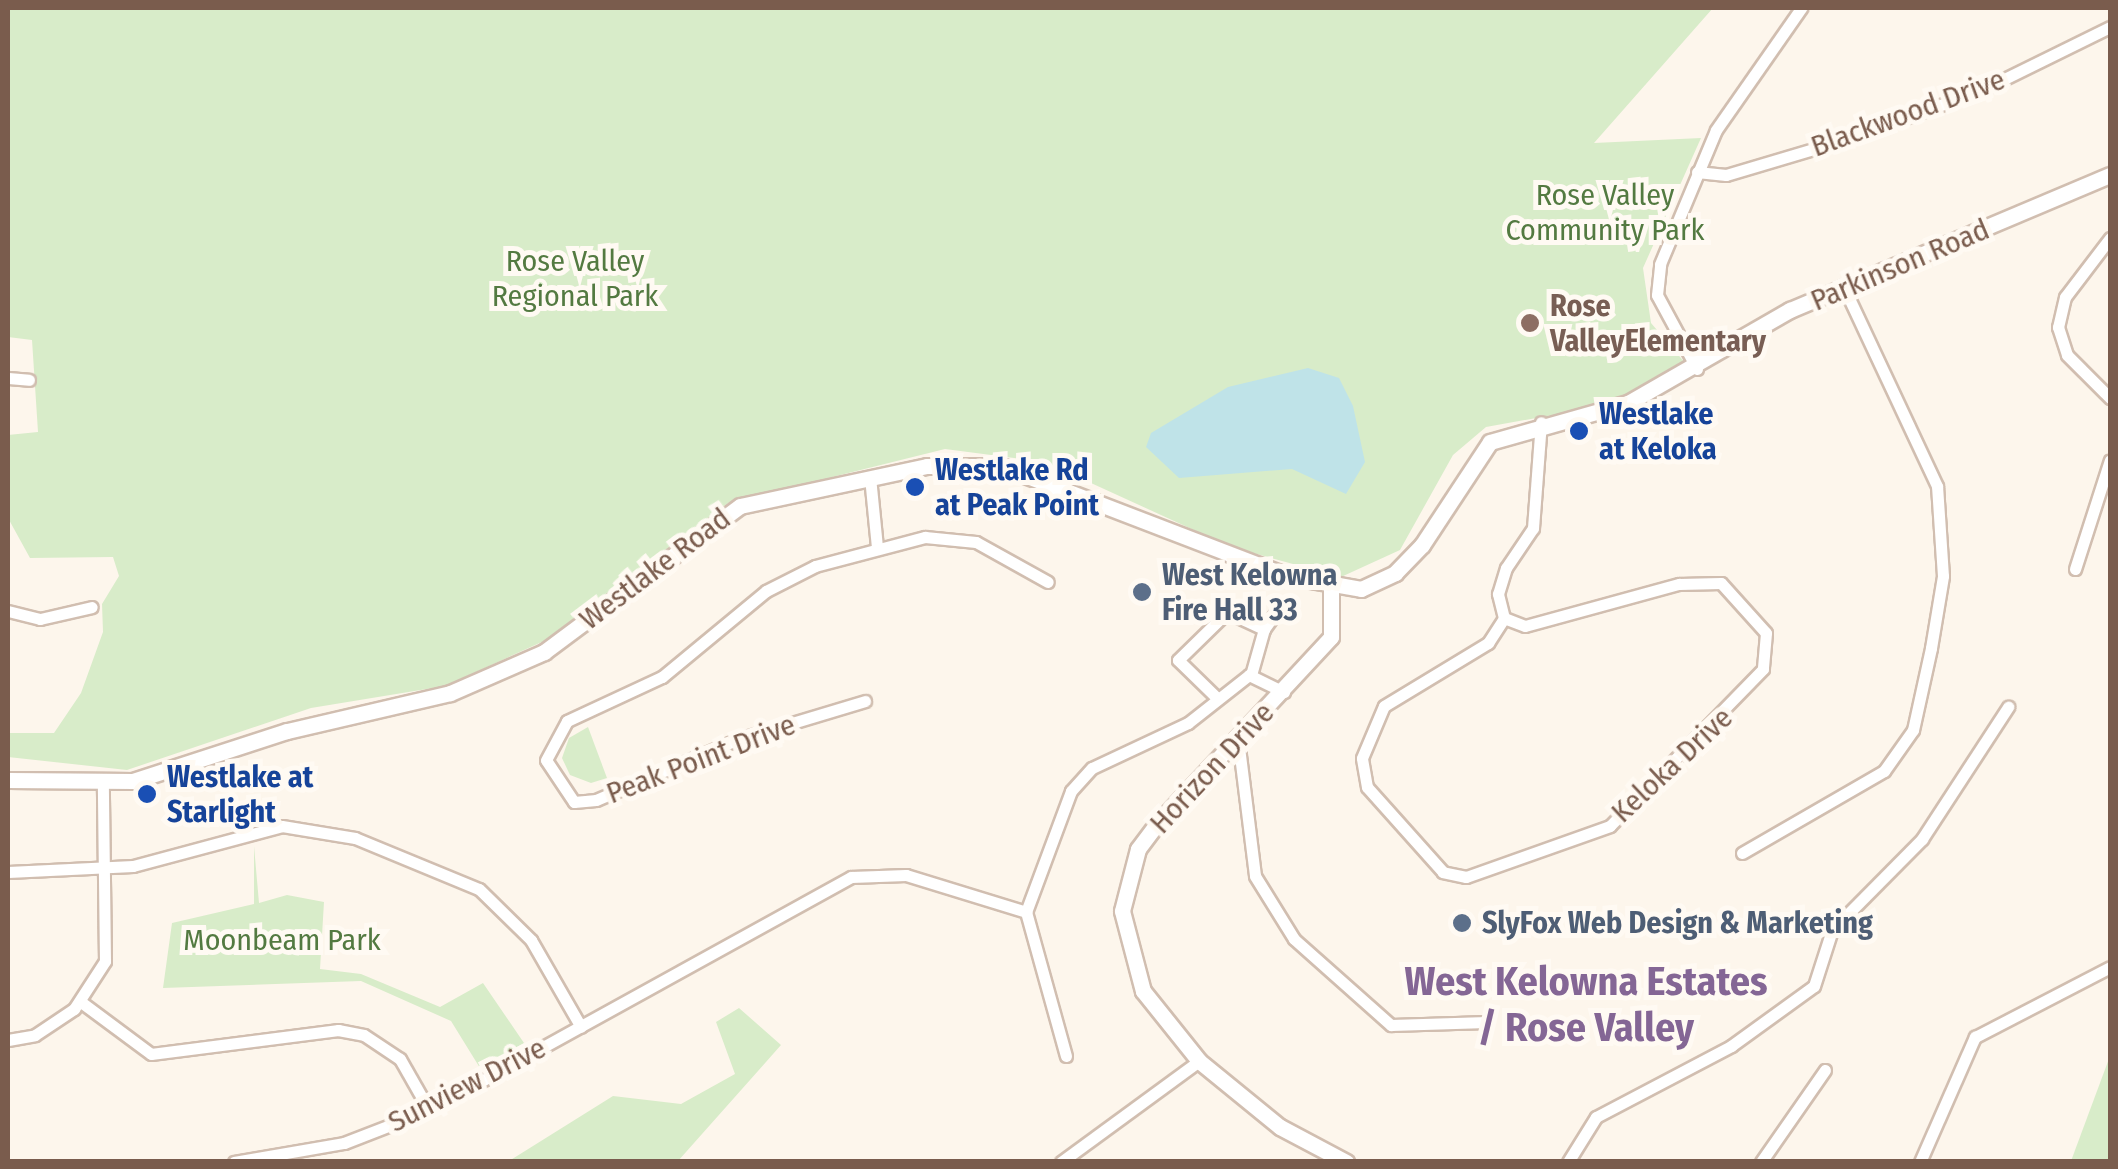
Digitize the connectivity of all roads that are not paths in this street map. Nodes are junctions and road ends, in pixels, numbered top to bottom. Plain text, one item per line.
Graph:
1 (1801, 8) edge
2 (2110, 26) edge
3 (1697, 172) junction
4 (2110, 175) edge
5 (2110, 238) edge
6 (1846, 290) junction
7 (1698, 371) junction
8 (8, 378) edge
9 (29, 380) dead end
10 (2110, 398) edge
11 (1541, 422) junction
12 (2110, 460) edge
13 (870, 478) junction
14 (877, 547) junction
15 (2075, 570) dead end
16 (1048, 582) dead end
17 (1332, 588) junction
18 (1281, 606) dead end
19 (92, 607) dead end
20 (8, 612) edge
21 (1504, 618) junction
22 (1264, 629) junction
23 (1251, 675) junction
24 (1284, 692) junction
25 (1216, 697) junction
26 (865, 702) dead end
27 (2008, 707) dead end
28 (1238, 739) junction
29 (8, 780) edge
30 (103, 785) junction
31 (1742, 853) dead end
32 (107, 867) junction
33 (8, 872) edge
34 (1026, 912) junction
35 (2110, 967) edge
36 (80, 1002) junction
37 (1487, 1022) dead end
38 (581, 1027) junction
39 (8, 1040) edge
40 (1066, 1056) dead end
41 (1199, 1061) junction
42 (1825, 1070) dead end
43 (429, 1110) junction
44 (234, 1162) edge
45 (1061, 1162) edge
46 (1346, 1162) edge
47 (1568, 1162) edge
48 (1760, 1162) edge
49 (1920, 1162) edge

1 - 3 street
2 - 3 street, Blackwood Drive
3 - 7 street
4 - 6 street, Parkinson Road
5 - 10 street
6 - 7 street, Parkinson Road
6 - 31 street
7 - 11 street, Westlake Road
8 - 9 street
11 - 17 street, Westlake Road
11 - 21 street
12 - 15 street
13 - 14 street
13 - 17 street, Westlake Road
13 - 30 street, Westlake Road
14 - 16 street, Peak Point Drive
14 - 26 street, Peak Point Drive
17 - 24 street, Horizon Drive
18 - 22 street
19 - 20 street
21 - 21 street, Keloka Drive
22 - 23 street
22 - 25 street
23 - 24 street
23 - 25 street
24 - 28 street, Horizon Drive
25 - 34 street
27 - 47 street
28 - 37 street
28 - 41 street, Horizon Drive
29 - 30 street, Westlake Road
30 - 32 street
32 - 33 street, Sunview Drive
32 - 36 street
32 - 38 street, Sunview Drive
34 - 38 street, Sunview Drive
34 - 40 street
35 - 49 street
36 - 39 street
36 - 43 street
38 - 43 street, Sunview Drive
41 - 45 street
41 - 46 street, Horizon Drive
42 - 48 street
43 - 44 street, Sunview Drive

